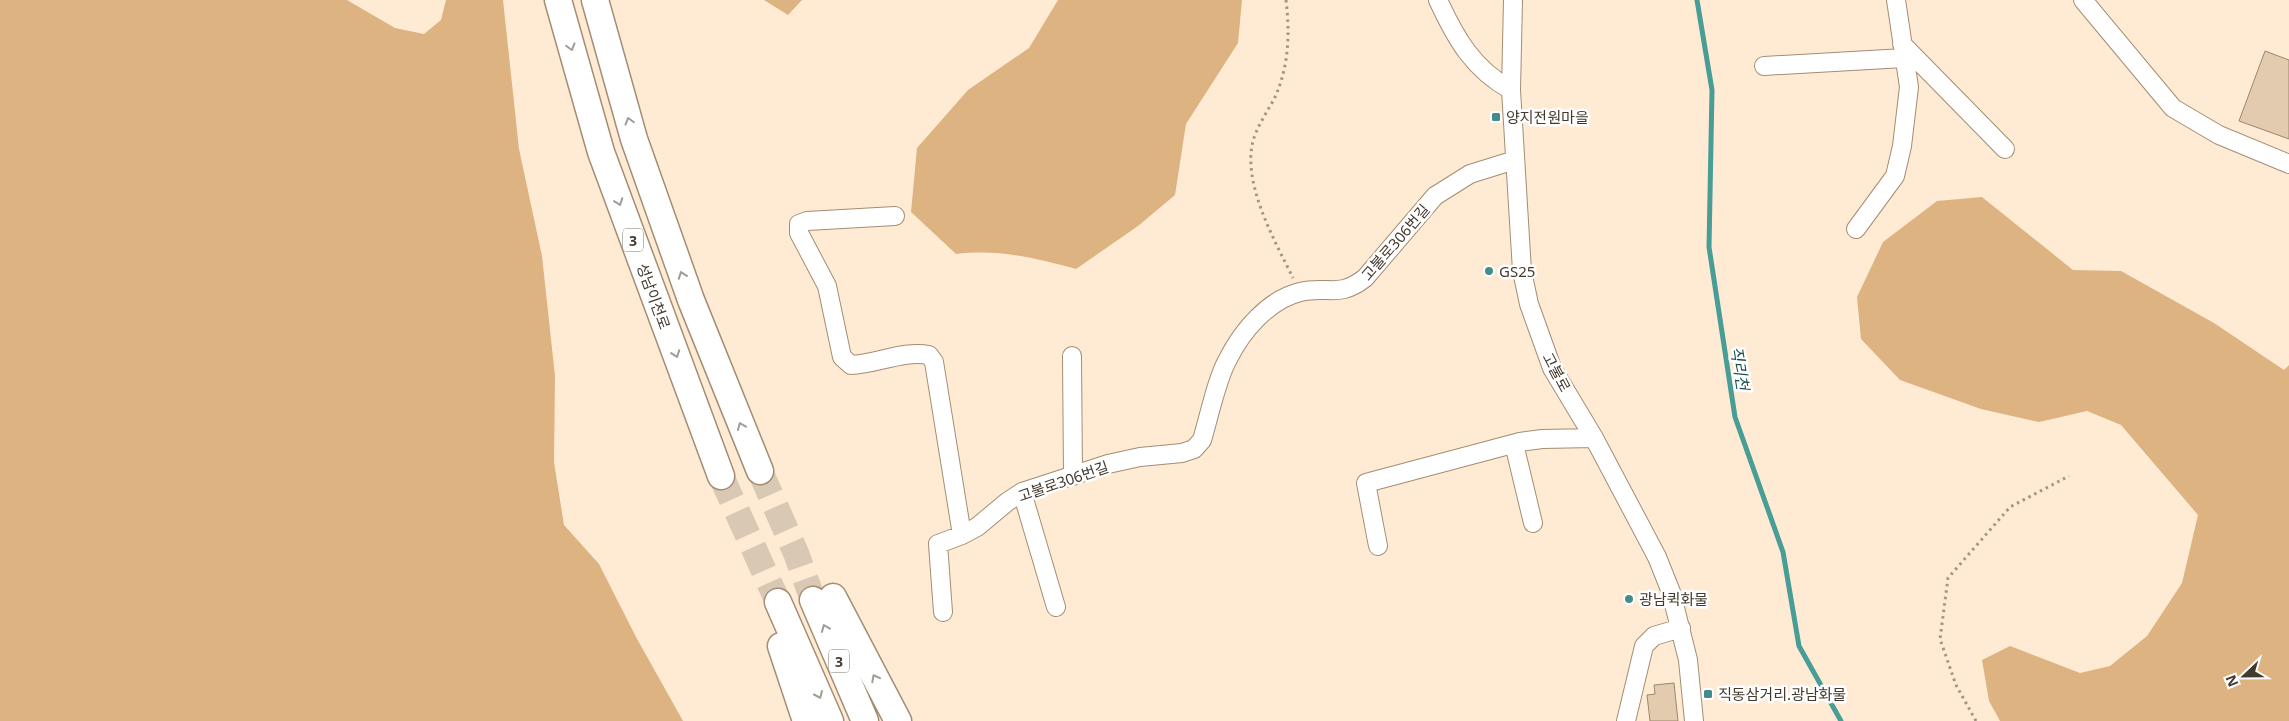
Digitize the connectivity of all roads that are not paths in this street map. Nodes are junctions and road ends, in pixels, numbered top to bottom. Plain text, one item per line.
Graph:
1 (558, 0) edge
2 (595, 0) edge
3 (1438, 0) edge
4 (1513, 0) edge
5 (1896, 0) edge
6 (2083, 0) edge
7 (1903, 51) junction
8 (1764, 66) dead end
9 (1511, 90) junction
10 (2005, 149) dead end
11 (1515, 160) junction
12 (2289, 164) edge
13 (895, 216) dead end
14 (1856, 229) dead end
15 (1072, 356) dead end
16 (1594, 438) junction
17 (1514, 444) junction
18 (760, 471) tunnel mouth
19 (721, 476) tunnel mouth
20 (1073, 476) junction
21 (1022, 492) junction
22 (1533, 523) dead end
23 (962, 535) junction
24 (1378, 546) dead end
25 (1056, 607) dead end
26 (943, 612) dead end
27 (1681, 628) junction
28 (806, 721) edge
29 (830, 721) edge
30 (866, 721) edge
31 (898, 721) edge
32 (1626, 721) edge
33 (1694, 721) edge

1 -> 19 highway, 성남이천로 / 3
18 -> 2 highway, 3
3 - 9 street
4 - 9 street, 고불로
5 - 7 street
6 - 12 street
7 - 8 street
7 - 10 street
7 - 14 street
9 - 11 street, 고불로
11 - 16 street, 고불로
11 - 20 street, 고불로306번길
13 - 23 street
15 - 20 street
16 - 17 street
16 - 27 street, 고불로
17 - 22 street
17 - 24 street
20 - 21 street, 고불로306번길
21 - 23 street, 고불로306번길
21 - 25 street
23 - 26 street, 고불로306번길
27 - 32 street
27 - 33 street, 고불로
28 -> 29 highway, 3
30 - 31 highway, 3

